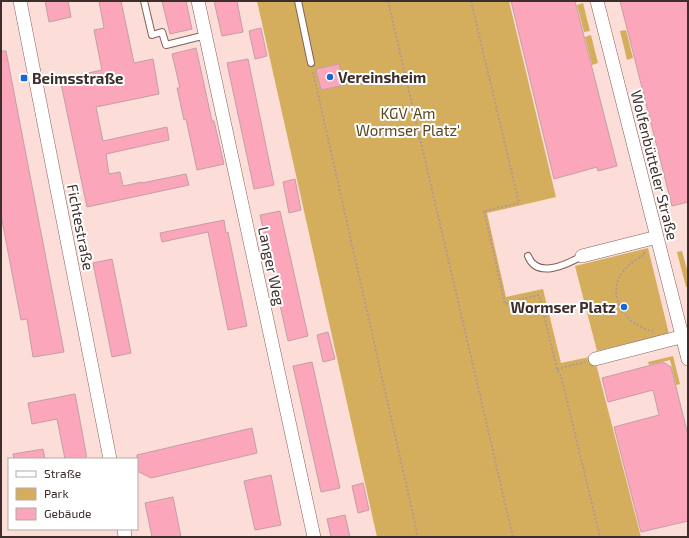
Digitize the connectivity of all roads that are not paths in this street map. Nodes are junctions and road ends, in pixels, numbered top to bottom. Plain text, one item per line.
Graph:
1 (20, 1) edge
2 (144, 1) edge
3 (198, 1) edge
4 (298, 1) edge
5 (597, 1) edge
6 (206, 35) junction
7 (311, 63) road end
8 (656, 237) junction
9 (528, 256) dead end
10 (582, 256) joint
11 (685, 336) edge
12 (595, 359) road end
13 (688, 360) edge
14 (110, 458) edge
15 (314, 537) edge

1 - 14 street, Fichtestraße
2 - 6 lane
3 - 6 street, Langer Weg
4 - 7 lane
5 - 8 street, Wolfenbütteler Straße
6 - 15 street, Langer Weg
8 - 10 street
8 - 11 street, Wolfenbütteler Straße
9 - 10 lane
11 - 12 street
11 - 13 street, Wolfenbütteler Straße

